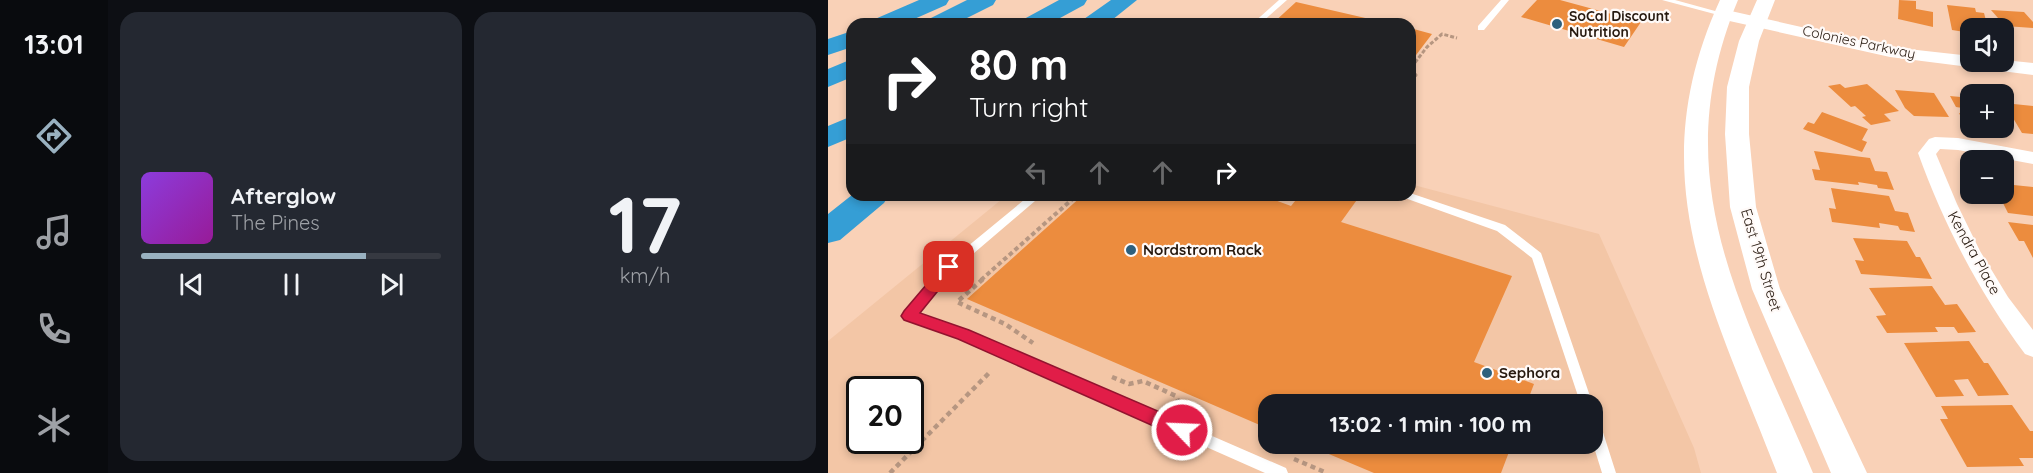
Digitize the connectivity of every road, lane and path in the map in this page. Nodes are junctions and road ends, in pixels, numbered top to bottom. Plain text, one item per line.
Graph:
1 (938, 0) edge
2 (985, 0) edge
3 (1076, 0) edge
4 (1126, 0) edge
5 (1283, 0) edge
6 (1505, 0) edge
7 (1666, 0) edge
8 (1725, 7) edge
9 (1762, 10) edge
10 (897, 18) edge
11 (949, 18) edge
12 (1043, 18) edge
13 (1100, 18) edge
14 (1263, 18) edge
15 (1481, 28) dead end
16 (1457, 38) dead end
17 (846, 40) edge
18 (828, 48) edge
19 (1416, 61) edge
20 (2033, 69) edge
21 (846, 70) edge
22 (828, 79) edge
23 (846, 128) edge
24 (828, 138) edge
25 (2033, 158) edge
26 (1416, 198) edge
27 (866, 201) edge
28 (1030, 201) edge
29 (1070, 201) edge
30 (828, 231) edge
31 (1037, 346) dead end
32 (2033, 347) edge
33 (990, 372) dead end
34 (1103, 373) dead end
35 (1583, 394) edge
36 (1190, 412) dead end
37 (1603, 454) edge
38 (1286, 456) dead end
39 (890, 473) edge
40 (1281, 473) edge
41 (1327, 473) edge
42 (1609, 473) edge
43 (1795, 473) edge
44 (1849, 473) edge

1 - 10 highway
2 - 11 highway
3 - 12 highway
4 - 13 highway
5 - 14 lane
6 - 15 lane
7 - 8 lane
8 - 9 street, Colonies Parkway
8 - 43 main road
9 - 20 street, Colonies Parkway
9 - 44 main road, East 19th Street
16 - 19 path
17 - 18 highway
21 - 22 highway
23 - 24 highway
25 - 32 street, Kendra Place
26 - 35 lane
27 - 30 highway
28 - 40 lane
29 - 31 path
33 - 39 path
34 - 36 path
37 - 42 lane
38 - 41 path

